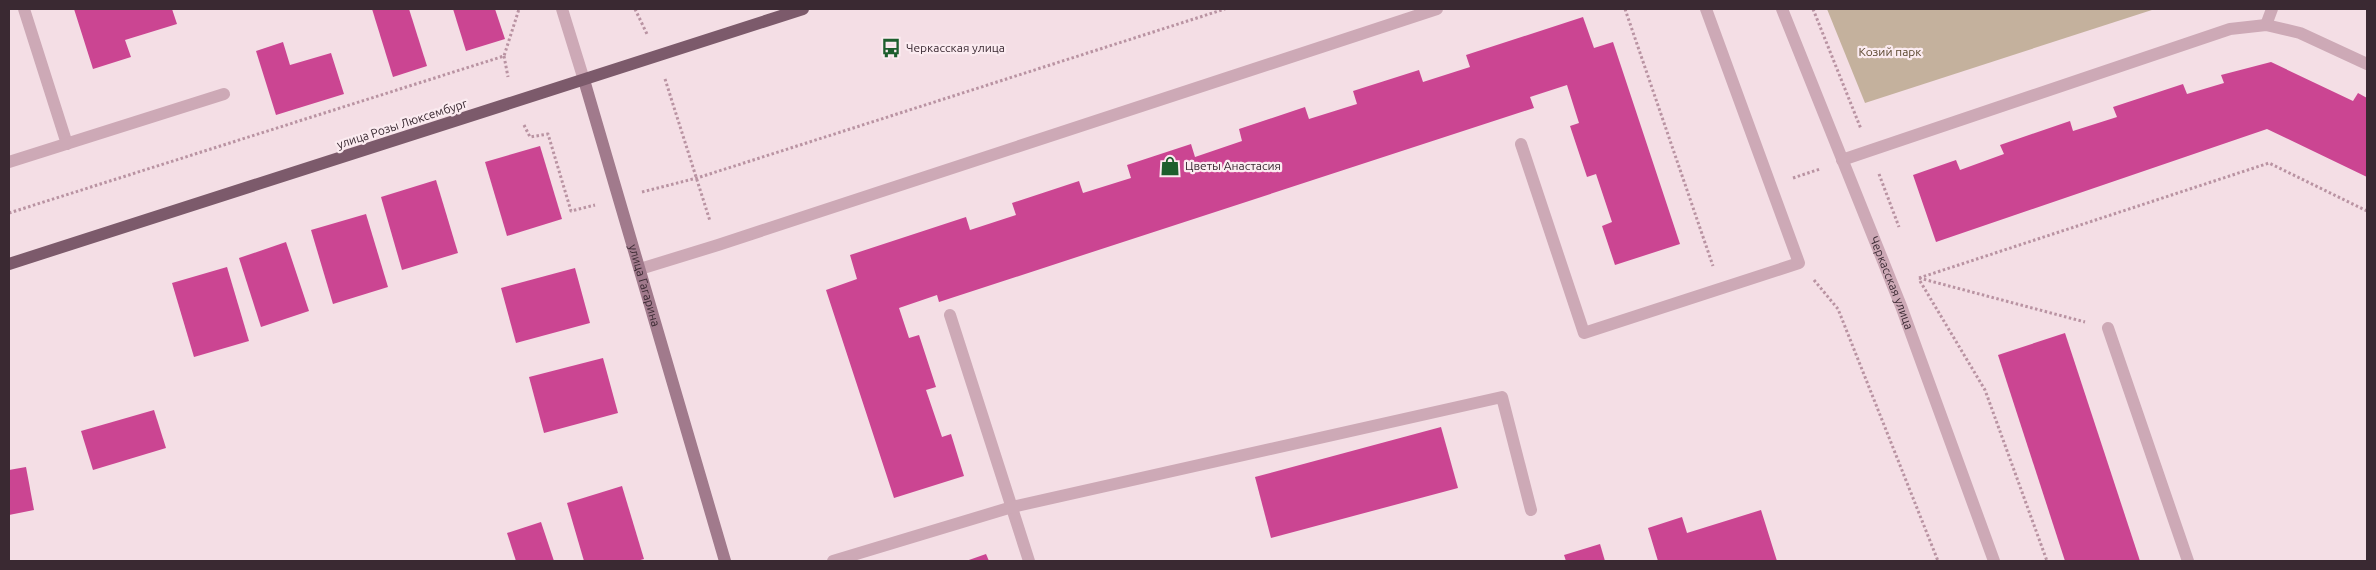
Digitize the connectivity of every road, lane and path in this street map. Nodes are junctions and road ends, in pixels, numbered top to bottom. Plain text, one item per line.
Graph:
1 (24, 9) edge
2 (519, 9) edge
3 (562, 9) edge
4 (635, 9) edge
5 (803, 9) edge
6 (1225, 9) edge
7 (1436, 9) edge
8 (1625, 9) edge
9 (1706, 9) edge
10 (1782, 9) edge
11 (1813, 9) edge
12 (2272, 9) edge
13 (2266, 25) junction
14 (504, 56) junction
15 (657, 56) junction
16 (2367, 64) edge
17 (584, 80) junction
18 (224, 94) dead end
19 (512, 103) junction
20 (67, 144) junction
21 (1521, 144) dead end
22 (1870, 150) junction
23 (1842, 160) junction
24 (9, 162) edge
25 (1822, 168) dead end
26 (697, 178) junction
27 (1792, 178) dead end
28 (619, 198) junction
29 (2367, 211) edge
30 (9, 213) edge
31 (1901, 232) dead end
32 (718, 245) junction
33 (1799, 262) junction
34 (9, 264) edge
35 (640, 269) junction
36 (1915, 269) dead end
37 (1918, 278) junction
38 (1720, 289) junction
39 (950, 315) dead end
40 (2108, 328) joint
41 (1012, 507) junction
42 (1531, 510) dead end
43 (725, 561) edge
44 (833, 561) edge
45 (1029, 561) edge
46 (1938, 561) edge
47 (1994, 561) edge
48 (2047, 561) edge
49 (2188, 561) edge

1 - 20 street
2 - 14 path
3 - 17 street, улица Гагарина
4 - 15 path
5 - 15 main road, улица Розы Люксембург
6 - 26 path
7 - 32 street
8 - 38 path
9 - 33 street
10 - 23 street, Черкасская улица
11 - 22 path
12 - 13 street
13 - 16 street
13 - 22 street
14 - 19 path
14 - 30 path
15 - 17 main road, улица Розы Люксембург
15 - 26 path
17 - 19 main road, улица Розы Люксембург
17 - 28 main road, улица Гагарина
18 - 20 street
19 - 28 path
19 - 34 main road, улица Розы Люксембург
20 - 24 street
21 - 38 street
22 - 23 street
22 - 31 path
23 - 47 street, Черкасская улица
25 - 27 path
26 - 28 path
26 - 32 path
28 - 35 main road, улица Гагарина
29 - 37 path
32 - 35 street
33 - 38 street
33 - 46 path
35 - 43 main road, улица Гагарина
36 - 37 path
37 - 40 path
37 - 48 path
39 - 41 street
40 - 49 street
41 - 42 street
41 - 44 street
41 - 45 street

